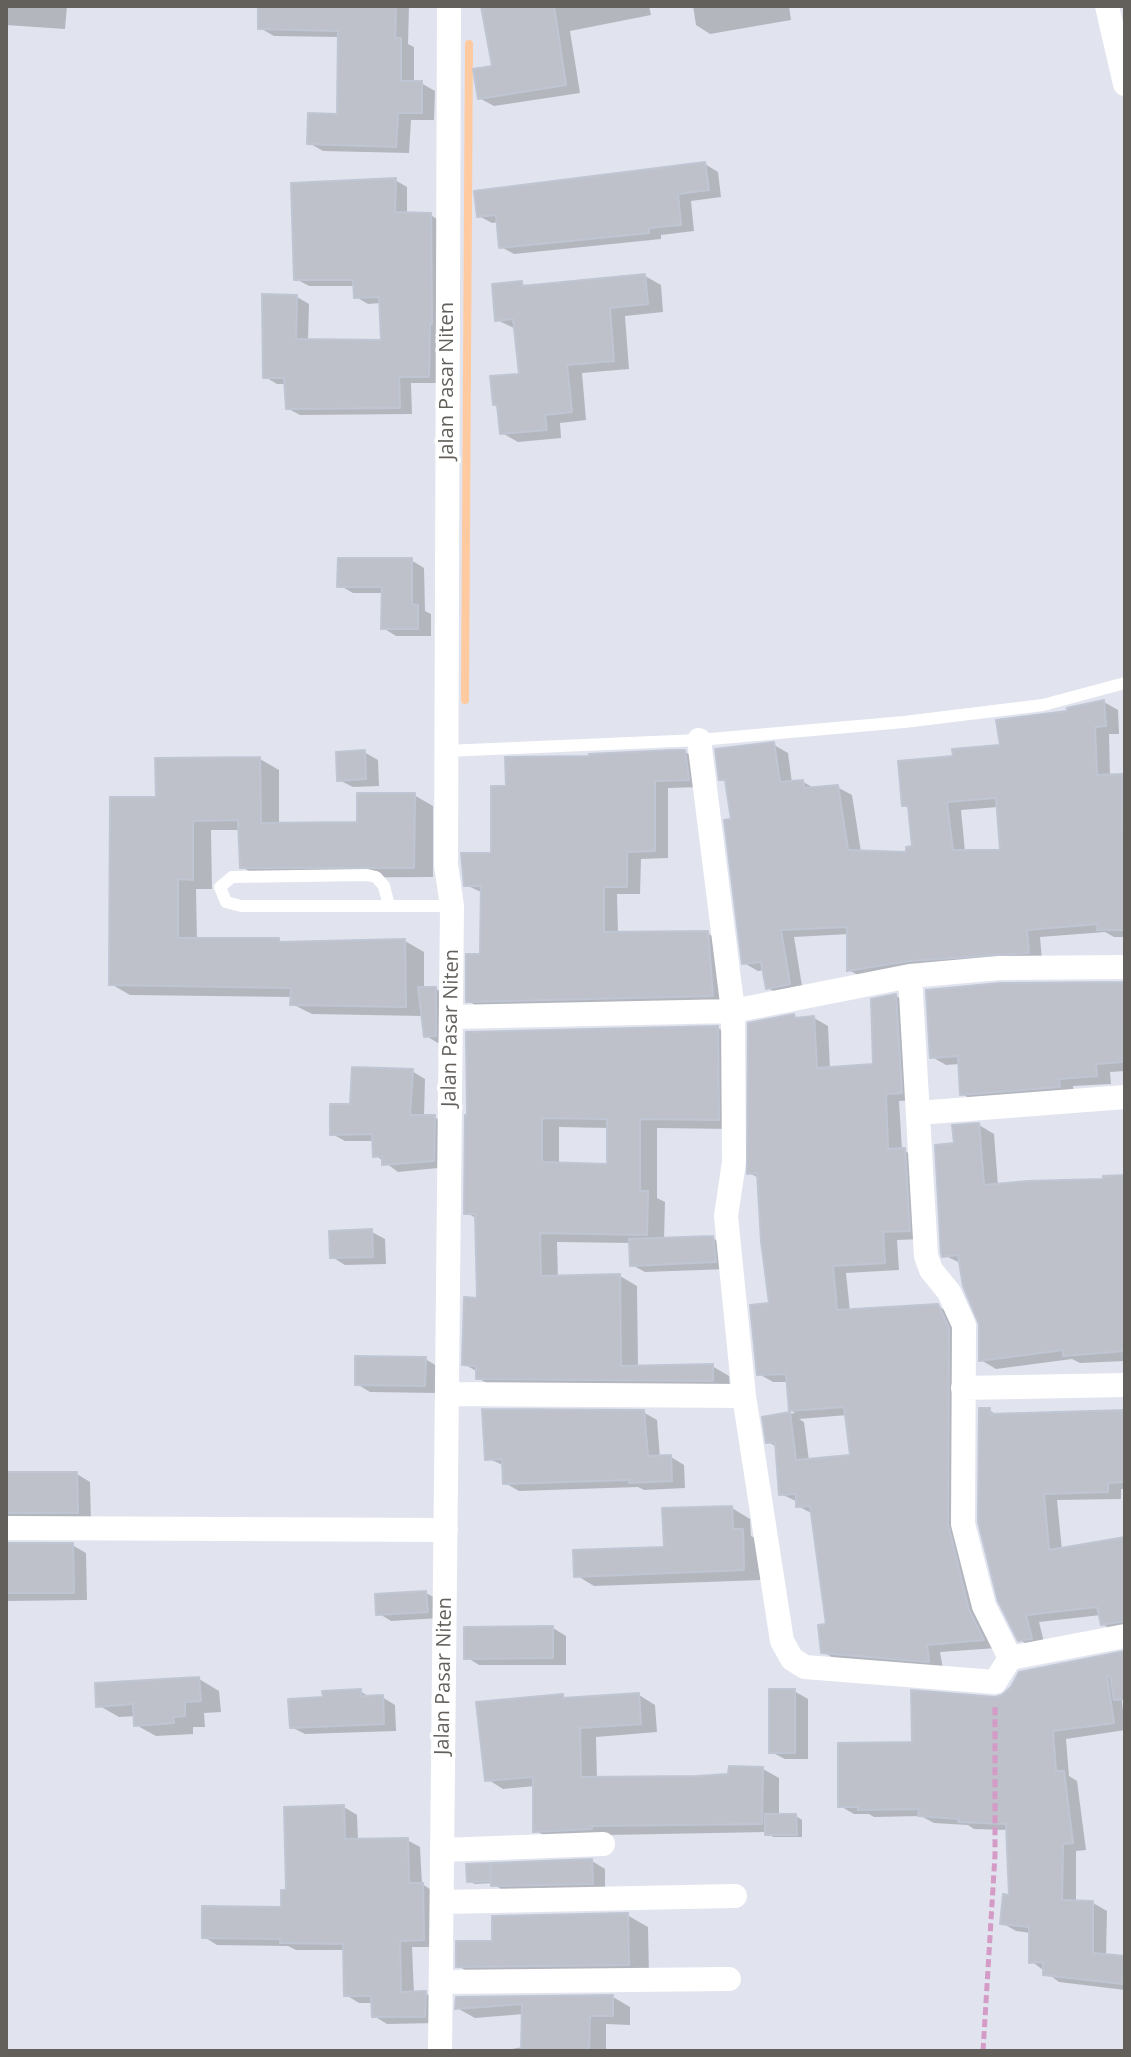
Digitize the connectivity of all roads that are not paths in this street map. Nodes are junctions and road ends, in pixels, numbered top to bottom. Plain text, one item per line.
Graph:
1 (449, 6) edge
2 (1107, 6) edge
3 (1125, 84) edge
4 (1125, 683) edge
5 (699, 740) junction
6 (446, 751) junction
7 (389, 906) junction
8 (452, 906) junction
9 (1125, 967) edge
10 (910, 976) junction
11 (733, 1011) junction
12 (451, 1017) junction
13 (1125, 1097) edge
14 (918, 1113) junction
15 (1125, 1385) edge
16 (963, 1388) junction
17 (447, 1394) junction
18 (744, 1396) junction
19 (6, 1528) edge
20 (446, 1530) junction
21 (1125, 1636) edge
22 (1010, 1658) junction
23 (603, 1844) dead end
24 (442, 1850) junction
25 (735, 1896) dead end
26 (442, 1902) junction
27 (729, 1979) dead end
28 (441, 1982) junction
29 (440, 2051) edge

1 - 6 street, Jalan Pasar Niten
2 - 3 street
4 - 5 lane
5 - 6 lane
5 - 11 street
6 - 8 street, Jalan Pasar Niten
7 - 7 lane
7 - 8 lane
8 - 12 street, Jalan Pasar Niten
9 - 10 street
10 - 11 street
10 - 14 street
11 - 12 street
11 - 18 street
12 - 17 street, Jalan Pasar Niten
13 - 14 street
14 - 16 street
15 - 16 street
16 - 22 street
17 - 18 street
17 - 20 street, Jalan Pasar Niten
18 - 22 street
19 - 20 street
20 - 24 street, Jalan Pasar Niten
21 - 22 street
23 - 24 street
24 - 26 street, Jalan Pasar Niten
25 - 26 street
26 - 28 street, Jalan Pasar Niten
27 - 28 street
28 - 29 street, Jalan Pasar Niten

